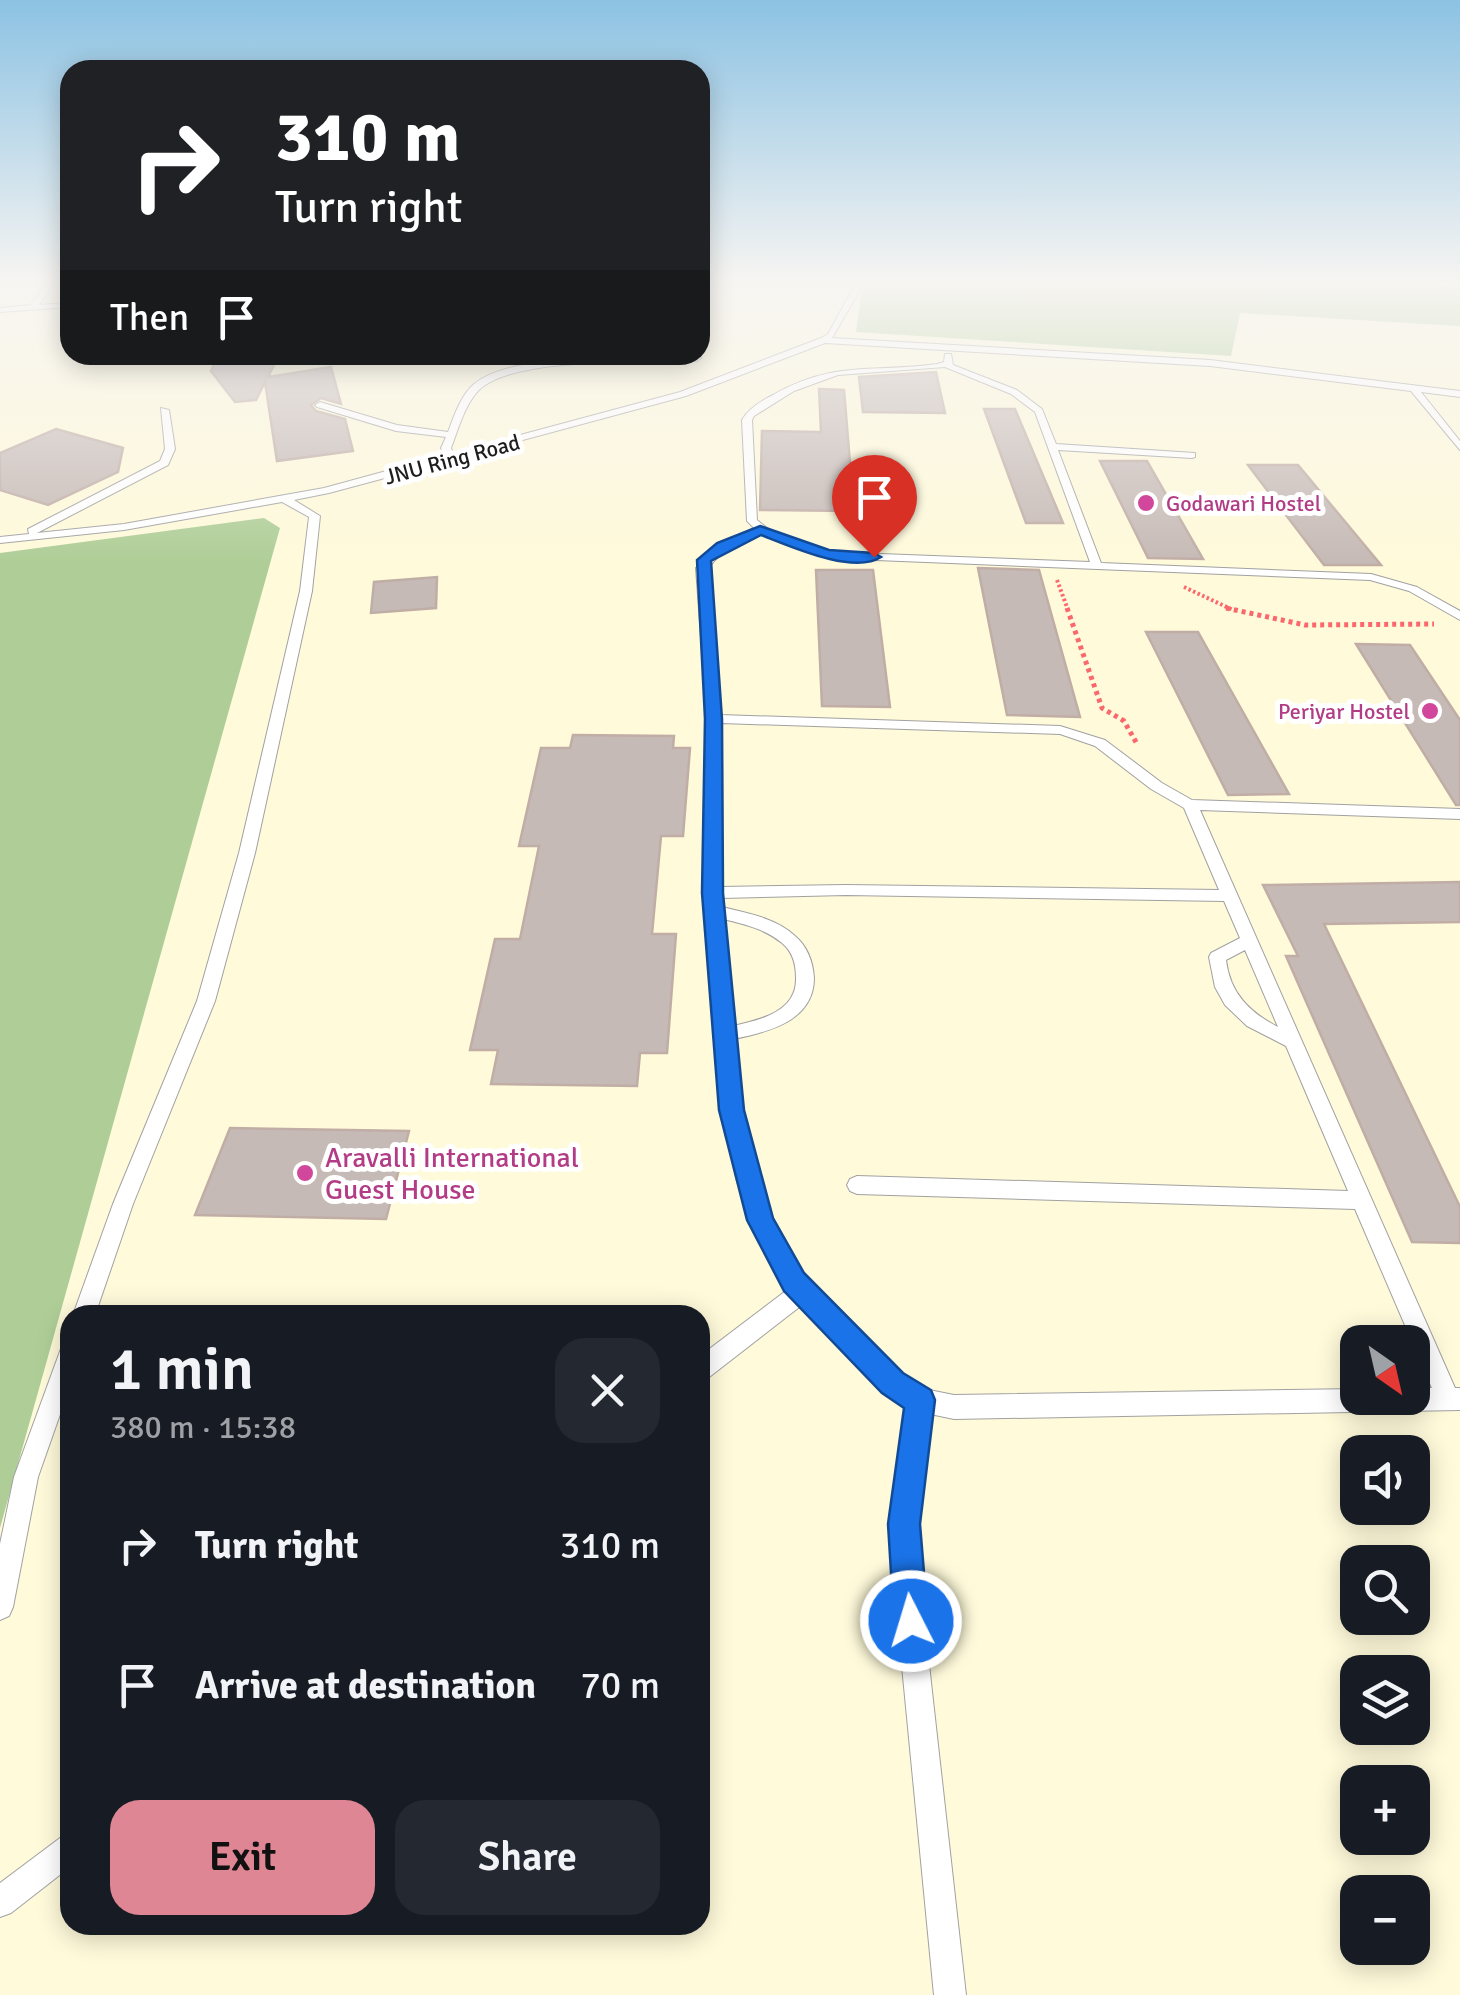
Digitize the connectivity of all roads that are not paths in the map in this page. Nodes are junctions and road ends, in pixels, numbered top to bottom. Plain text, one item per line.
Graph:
1 (492, 376) edge
2 (707, 376) edge
3 (733, 376) edge
4 (831, 376) edge
5 (976, 376) edge
6 (1309, 376) edge
7 (711, 385) junction
8 (1415, 390) junction
9 (1460, 394) edge
10 (320, 404) dead end
11 (164, 410) dead end
12 (451, 435) junction
13 (1460, 447) edge
14 (1054, 448) junction
15 (1192, 455) dead end
16 (452, 460) junction
17 (325, 492) junction
18 (285, 499) junction
19 (316, 516) junction
20 (760, 530) junction
21 (18, 538) junction
22 (0, 540) edge
23 (1097, 567) junction
24 (1460, 616) edge
25 (714, 719) junction
26 (1190, 805) junction
27 (1460, 814) edge
28 (1231, 896) junction
29 (714, 902) junction
30 (1250, 940) junction
31 (725, 1034) junction
32 (1294, 1042) junction
33 (858, 1185) dead end
34 (1363, 1200) junction
35 (803, 1292) junction
36 (88, 1305) edge
37 (710, 1362) edge
38 (60, 1382) edge
39 (1454, 1399) edge
40 (920, 1400) junction
41 (0, 1607) edge
42 (60, 1856) edge
43 (0, 1902) edge
44 (950, 1995) edge

1 - 12 lane
2 - 7 lane
3 - 7 lane, JNU Ring Road
4 - 20 lane
5 - 14 lane
6 - 8 lane
7 - 16 lane, JNU Ring Road
8 - 9 lane
8 - 13 lane
10 - 12 lane
11 - 21 lane
12 - 16 lane
14 - 15 lane
14 - 23 lane
16 - 17 lane, JNU Ring Road
17 - 18 lane, JNU Ring Road
17 - 19 lane
18 - 19 lane
18 - 21 lane, JNU Ring Road
19 - 36 lane
20 - 23 lane
20 - 25 lane
21 - 22 lane, JNU Ring Road
23 - 24 lane
25 - 26 lane
25 - 29 lane
26 - 27 lane
26 - 28 lane
28 - 29 lane
28 - 30 lane
29 - 31 lane
29 - 31 lane
30 - 32 lane
30 - 32 lane
31 - 35 lane
32 - 34 lane
33 - 34 lane
34 - 39 lane
35 - 37 lane
35 - 40 lane
38 - 41 lane
39 - 40 lane
40 - 44 lane
42 - 43 lane

